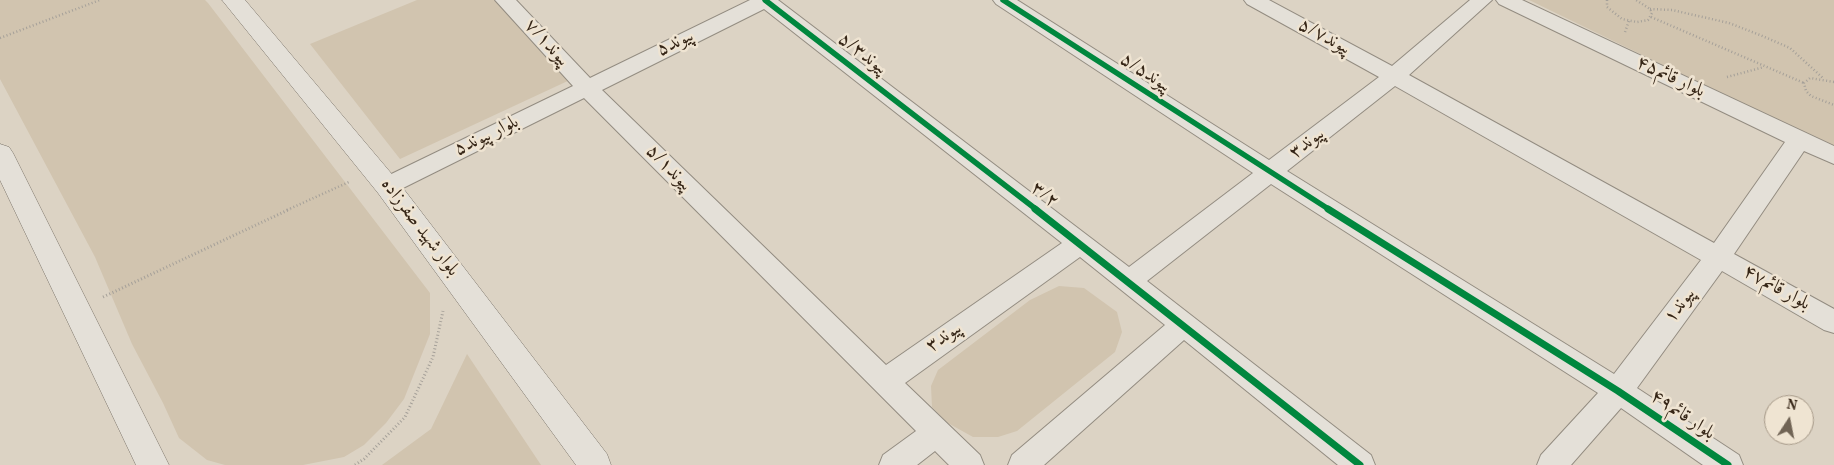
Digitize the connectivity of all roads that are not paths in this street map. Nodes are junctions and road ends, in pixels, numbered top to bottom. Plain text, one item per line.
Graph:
1 (233, 0) edge
2 (504, 0) edge
3 (765, 0) edge
4 (1003, 0) edge
5 (1254, 0) edge
6 (1482, 0) edge
7 (1506, 0) edge
8 (1394, 76) junction
9 (587, 88) junction
10 (940, 134) joint
11 (1800, 139) junction
12 (0, 153) edge
13 (1834, 156) edge
14 (1271, 173) junction
15 (380, 178) junction
16 (1081, 243) junction
17 (1718, 257) junction
18 (1129, 281) junction
19 (1834, 322) edge
20 (1184, 324) junction
21 (884, 382) junction
22 (1618, 391) junction
23 (936, 432) junction
24 (153, 465) edge
25 (595, 465) edge
26 (894, 465) edge
27 (969, 465) edge
28 (1023, 465) edge
29 (1360, 465) edge
30 (1552, 465) edge
31 (1728, 465) edge

1 - 15 street, بلوار شهید صفرزاده
2 - 9 street, پیوند۷/۱
3 - 9 street, پیوند۵
3 - 10 street, پیوند۵/۳
4 - 14 street, پیوند۵/۵
5 - 8 street, پیوند۵/۷
6 - 8 street, پیوند۳
7 - 11 street, بلوار قائم۴۵
8 - 14 street, پیوند۳
8 - 17 street, پیوند۵/۷
9 - 15 street, بلوار پیوند۵
9 - 21 street, پیوند۵/۱
10 - 16 street, ۳/۲
11 - 13 street, بلوار قائم۴۵
11 - 17 street, پیوند۱
12 - 24 street
14 - 18 street, پیوند۳
14 - 22 street, پیوند۵/۵
15 - 25 street, بلوار شهید صفرزاده
16 - 18 street, ۳/۲
16 - 21 street, پیوند۳
17 - 19 street, بلوار قائم۴۷
17 - 22 street, پیوند۱
18 - 20 street, ۳/۲
20 - 28 street
20 - 29 street, ۳/۲
21 - 23 street, پیوند۵/۱
22 - 30 street, پیوند۱
22 - 31 street, بلوار قائم۴۹
23 - 26 street
23 - 27 street, پیوند۵/۱

